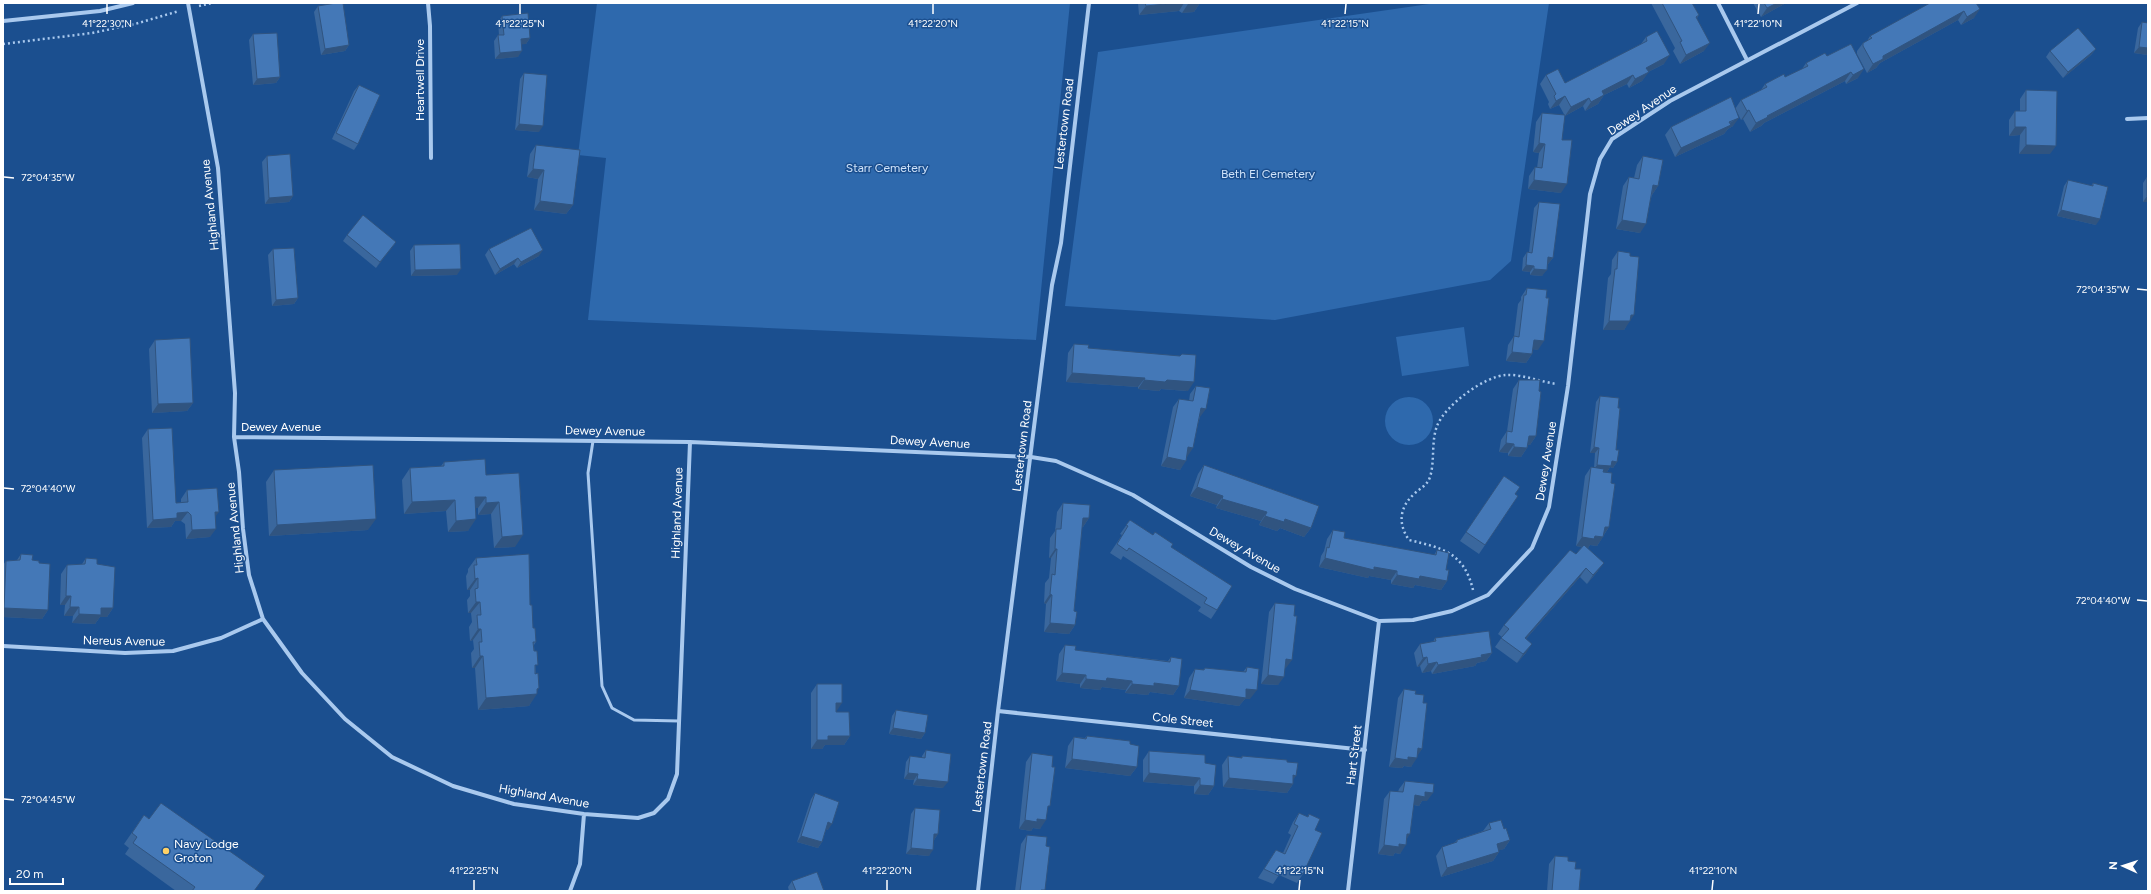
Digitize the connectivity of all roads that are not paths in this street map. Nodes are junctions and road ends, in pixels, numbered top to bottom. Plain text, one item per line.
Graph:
1 (133, 3) edge
2 (188, 3) edge
3 (428, 3) edge
4 (1089, 3) edge
5 (1718, 3) edge
6 (1857, 3) edge
7 (3, 21) edge
8 (1747, 60) junction
9 (2148, 118) edge
10 (2127, 119) dead end
11 (431, 158) dead end
12 (234, 438) junction
13 (593, 441) junction
14 (690, 442) junction
15 (1031, 457) junction
16 (263, 619) junction
17 (1379, 621) junction
18 (3, 646) edge
19 (998, 711) junction
20 (679, 721) junction
21 (1365, 750) junction
22 (584, 814) junction
23 (570, 891) edge
24 (978, 891) edge
25 (1348, 891) edge

1 - 7 street
2 - 12 street, Highland Avenue
3 - 11 street, Heartwell Drive
4 - 15 street, Lestertown Road
5 - 8 street
6 - 8 street, Dewey Avenue
8 - 17 street, Dewey Avenue
9 - 10 street
12 - 13 street, Dewey Avenue
12 - 16 street, Highland Avenue
13 - 14 street, Dewey Avenue
13 - 20 lane
14 - 15 street, Dewey Avenue
14 - 20 street, Highland Avenue
15 - 17 street, Dewey Avenue
15 - 19 street, Lestertown Road
16 - 18 street, Nereus Avenue
16 - 22 street, Highland Avenue
17 - 21 street, Hart Street
19 - 21 street, Cole Street
19 - 24 street, Lestertown Road
20 - 22 street, Highland Avenue
21 - 25 street, Hart Street
22 - 23 street

